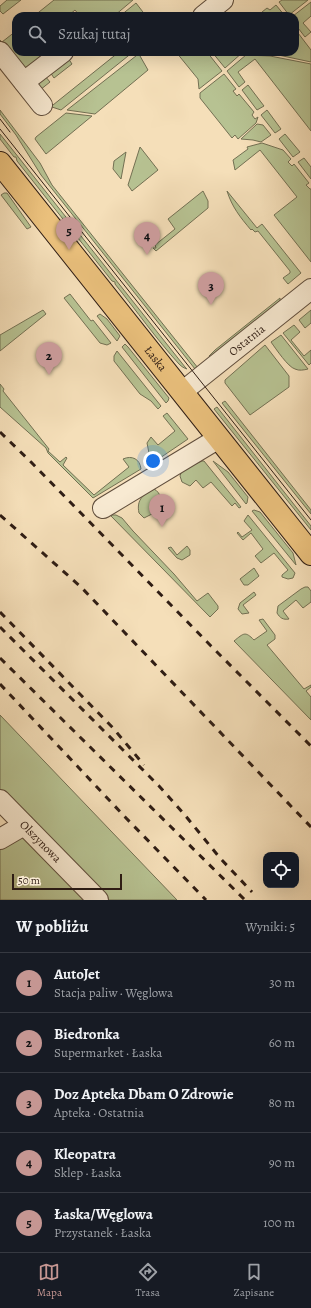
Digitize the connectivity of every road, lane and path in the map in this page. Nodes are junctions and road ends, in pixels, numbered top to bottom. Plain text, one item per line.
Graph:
1 (223, 0) edge
2 (208, 12) edge
3 (0, 52) edge
4 (58, 56) edge
5 (24, 82) junction
6 (42, 105) dead end
7 (0, 163) edge
8 (311, 289) edge
9 (182, 392) junction
10 (219, 438) junction
11 (103, 508) dead end
12 (311, 554) edge
13 (0, 800) edge
14 (24, 825) junction
15 (0, 839) edge
16 (98, 900) edge

1 - 2 street
3 - 5 street
4 - 5 street
5 - 6 street
7 - 9 main road, Łaska
8 - 9 street, Ostatnia
9 - 10 main road, Łaska
10 - 11 street
10 - 12 main road, Łaska
13 - 14 street, Olszynowa
14 - 15 street
14 - 16 street, Olszynowa

